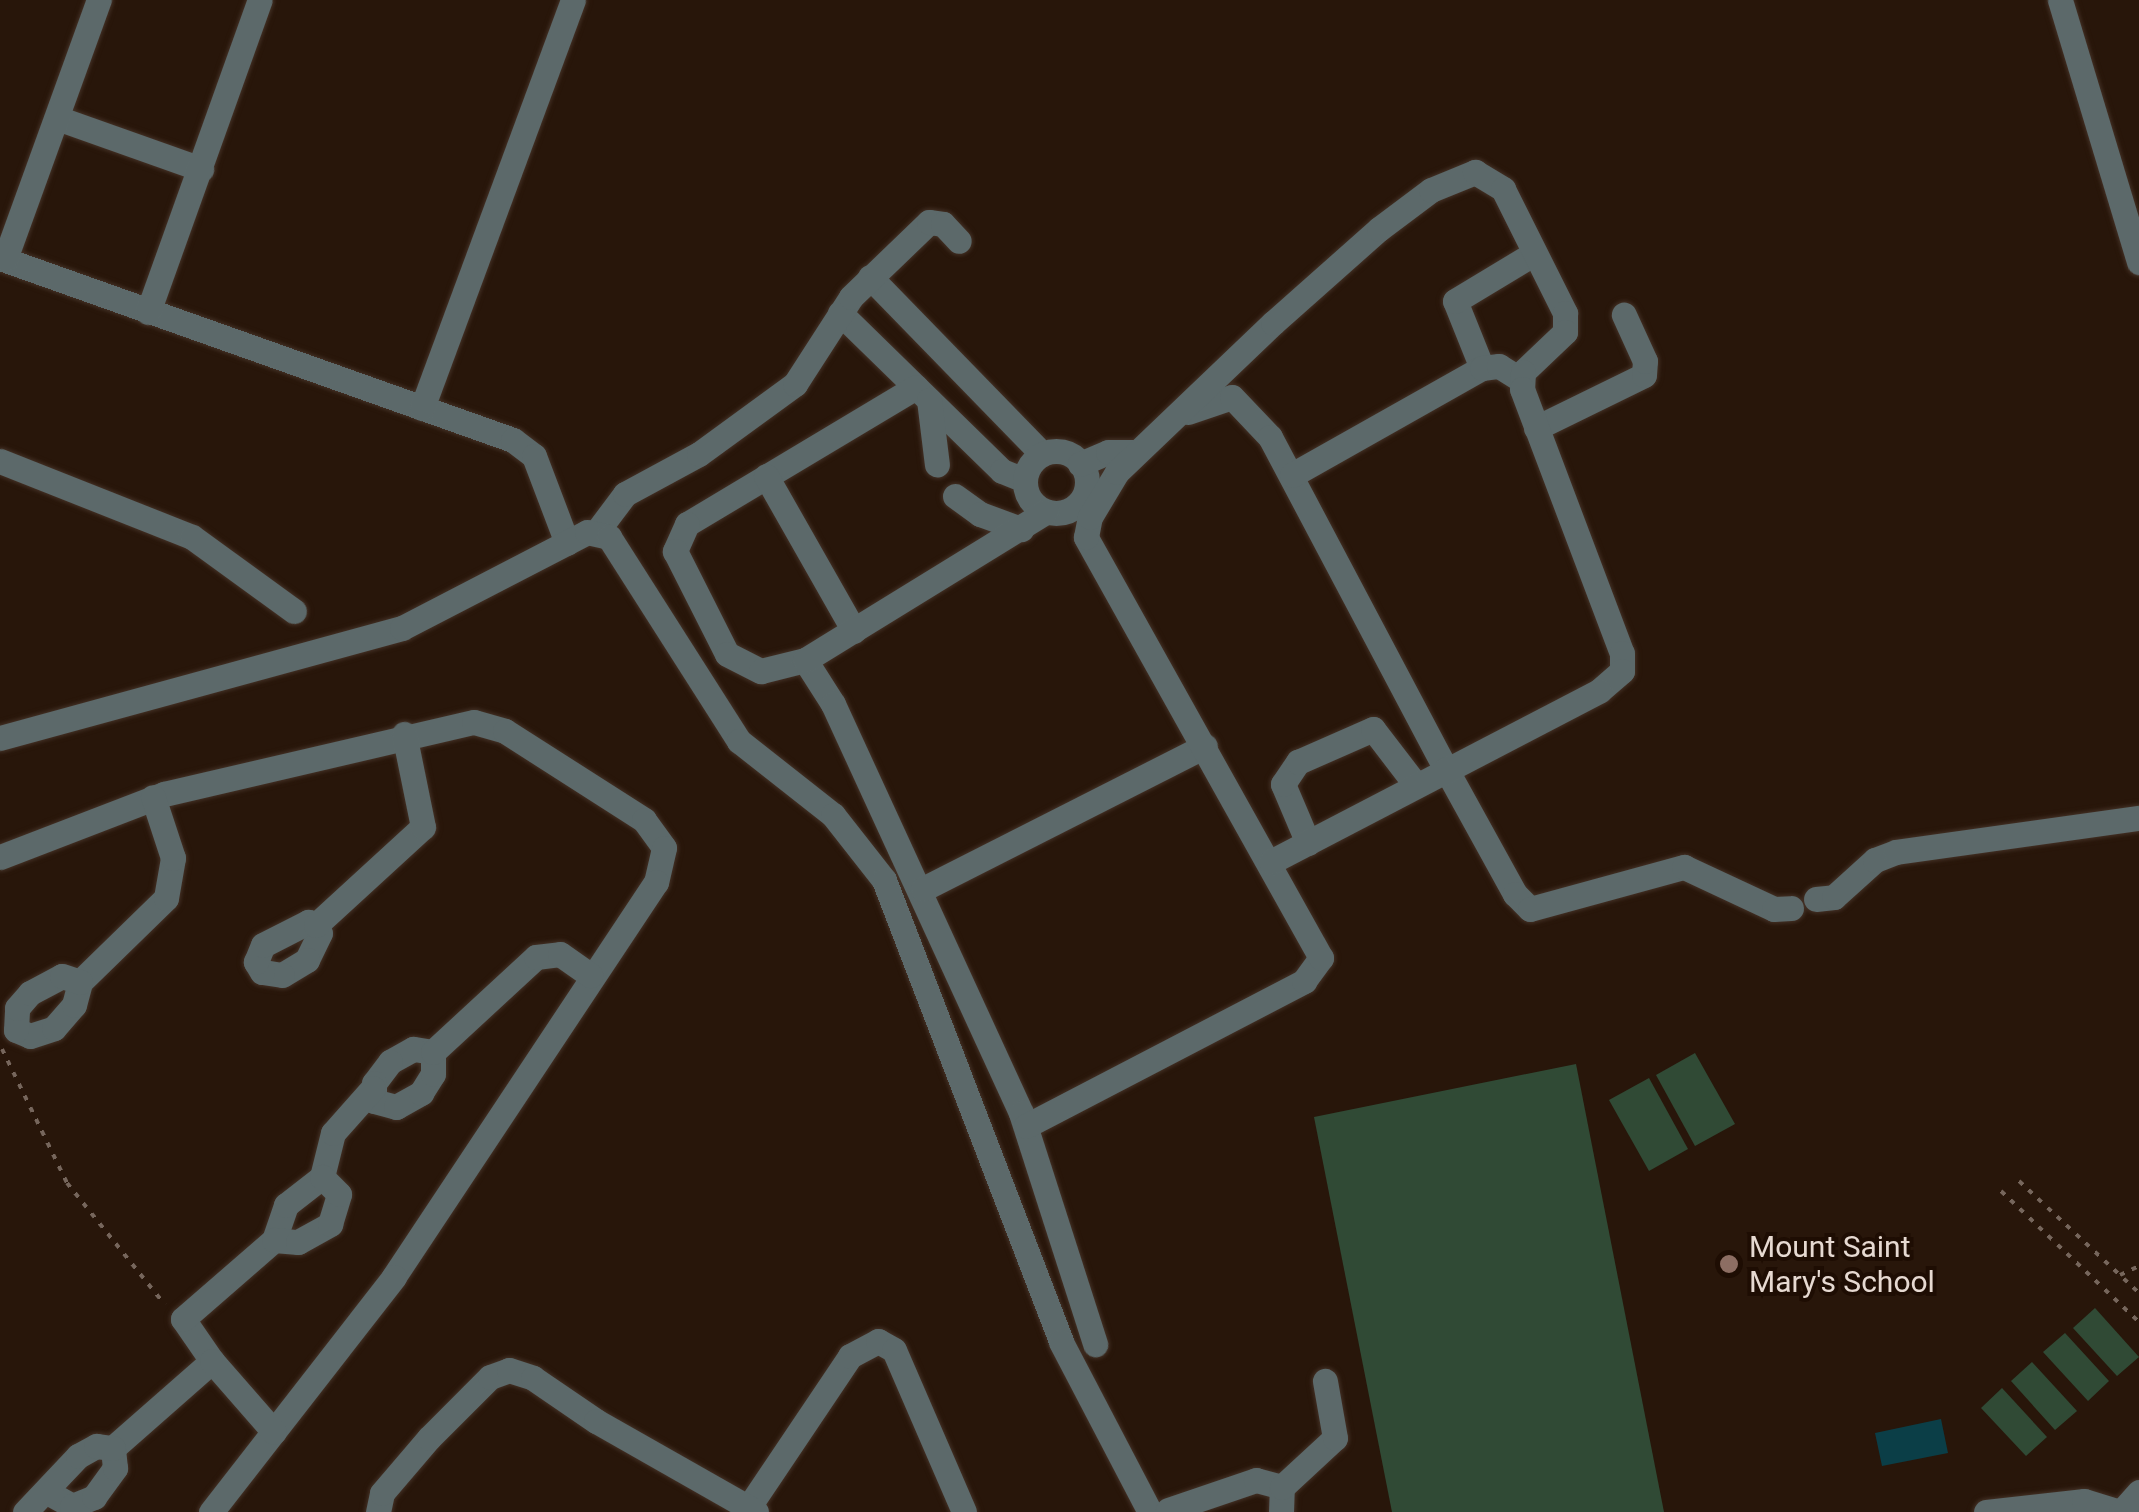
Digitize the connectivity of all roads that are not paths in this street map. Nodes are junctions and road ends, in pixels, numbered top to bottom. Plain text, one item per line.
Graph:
1 (98, 0) edge
2 (260, 0) edge
3 (573, 0) edge
4 (2060, 0) edge
5 (57, 118) junction
6 (201, 169) junction
7 (959, 241) dead end
8 (1533, 254) junction
9 (2, 259) edge
10 (2139, 262) edge
11 (870, 277) junction
12 (148, 312) junction
13 (840, 313) junction
14 (1624, 315) dead end
15 (1482, 368) junction
16 (1520, 379) junction
17 (923, 394) junction
18 (422, 408) junction
19 (1174, 418) junction
20 (1536, 428) junction
21 (1136, 452) junction
22 (1042, 454) junction
23 (0, 461) edge
24 (937, 465) dead end
25 (1292, 475) junction
26 (766, 476) junction
27 (1024, 480) junction
28 (1089, 481) junction
29 (955, 496) dead end
30 (1068, 517) junction
31 (1022, 529) junction
32 (598, 530) junction
33 (568, 543) junction
34 (294, 611) dead end
35 (854, 631) junction
36 (805, 660) junction
37 (404, 734) junction
38 (0, 738) edge
39 (1205, 746) junction
40 (1446, 770) junction
41 (1416, 785) junction
42 (153, 797) junction
43 (2139, 818) edge
44 (1308, 843) junction
45 (0, 856) edge
46 (1270, 862) junction
47 (924, 890) junction
48 (1816, 899) dead end
49 (1790, 908) dead end
50 (316, 925) dead end
51 (590, 975) junction
52 (80, 982) junction
53 (8, 1037) edge
54 (433, 1052) junction
55 (373, 1088) junction
56 (1026, 1126) junction
57 (322, 1177) junction
58 (274, 1240) junction
59 (1096, 1344) dead end
60 (212, 1361) junction
61 (1324, 1380) dead end
62 (274, 1432) junction
63 (113, 1448) junction
64 (2139, 1492) edge
65 (49, 1493) junction
66 (1281, 1499) edge
67 (752, 1510) edge
68 (1159, 1511) edge
69 (25, 1512) edge
70 (211, 1512) edge
71 (378, 1512) edge
72 (964, 1512) edge
73 (1986, 1512) edge
74 (2121, 1512) edge

1 - 5 street
2 - 6 street
3 - 18 street
4 - 10 street
5 - 6 street
5 - 9 street
6 - 12 street
7 - 11 street
8 - 15 street
8 - 16 street
8 - 19 street
9 - 12 street
11 - 13 street
11 - 22 street
12 - 18 street
13 - 17 street
13 - 32 street
14 - 20 street
15 - 16 street
15 - 25 street
16 - 20 street
17 - 24 street
17 - 26 street
17 - 27 street
18 - 33 street
19 - 21 street
19 - 25 street
20 - 40 street
21 - 28 street
21 - 28 street
22 - 27 street
22 - 28 street
23 - 34 street
25 - 40 street
26 - 35 street
26 - 36 street
27 - 30 street
28 - 30 street
29 - 31 street
30 - 31 street
30 - 39 street
31 - 35 street
32 - 33 street
32 - 68 street
33 - 38 street
35 - 36 street
36 - 47 street
37 - 42 street
37 - 50 street
37 - 51 street
39 - 46 street
39 - 47 street
40 - 41 street
40 - 49 street
41 - 44 street
41 - 44 street
42 - 45 street
42 - 52 street
43 - 48 street
44 - 46 street
46 - 56 street
47 - 56 street
51 - 54 street
51 - 62 street
52 - 53 street
52 - 53 street
54 - 55 street
54 - 55 street
55 - 57 street
56 - 59 street
57 - 58 street
57 - 58 street
58 - 60 street
60 - 62 street
60 - 63 street
61 - 66 street
62 - 70 street
63 - 65 street
63 - 65 street
64 - 74 street
65 - 69 street
66 - 68 street
67 - 71 street
67 - 72 street
73 - 74 street

